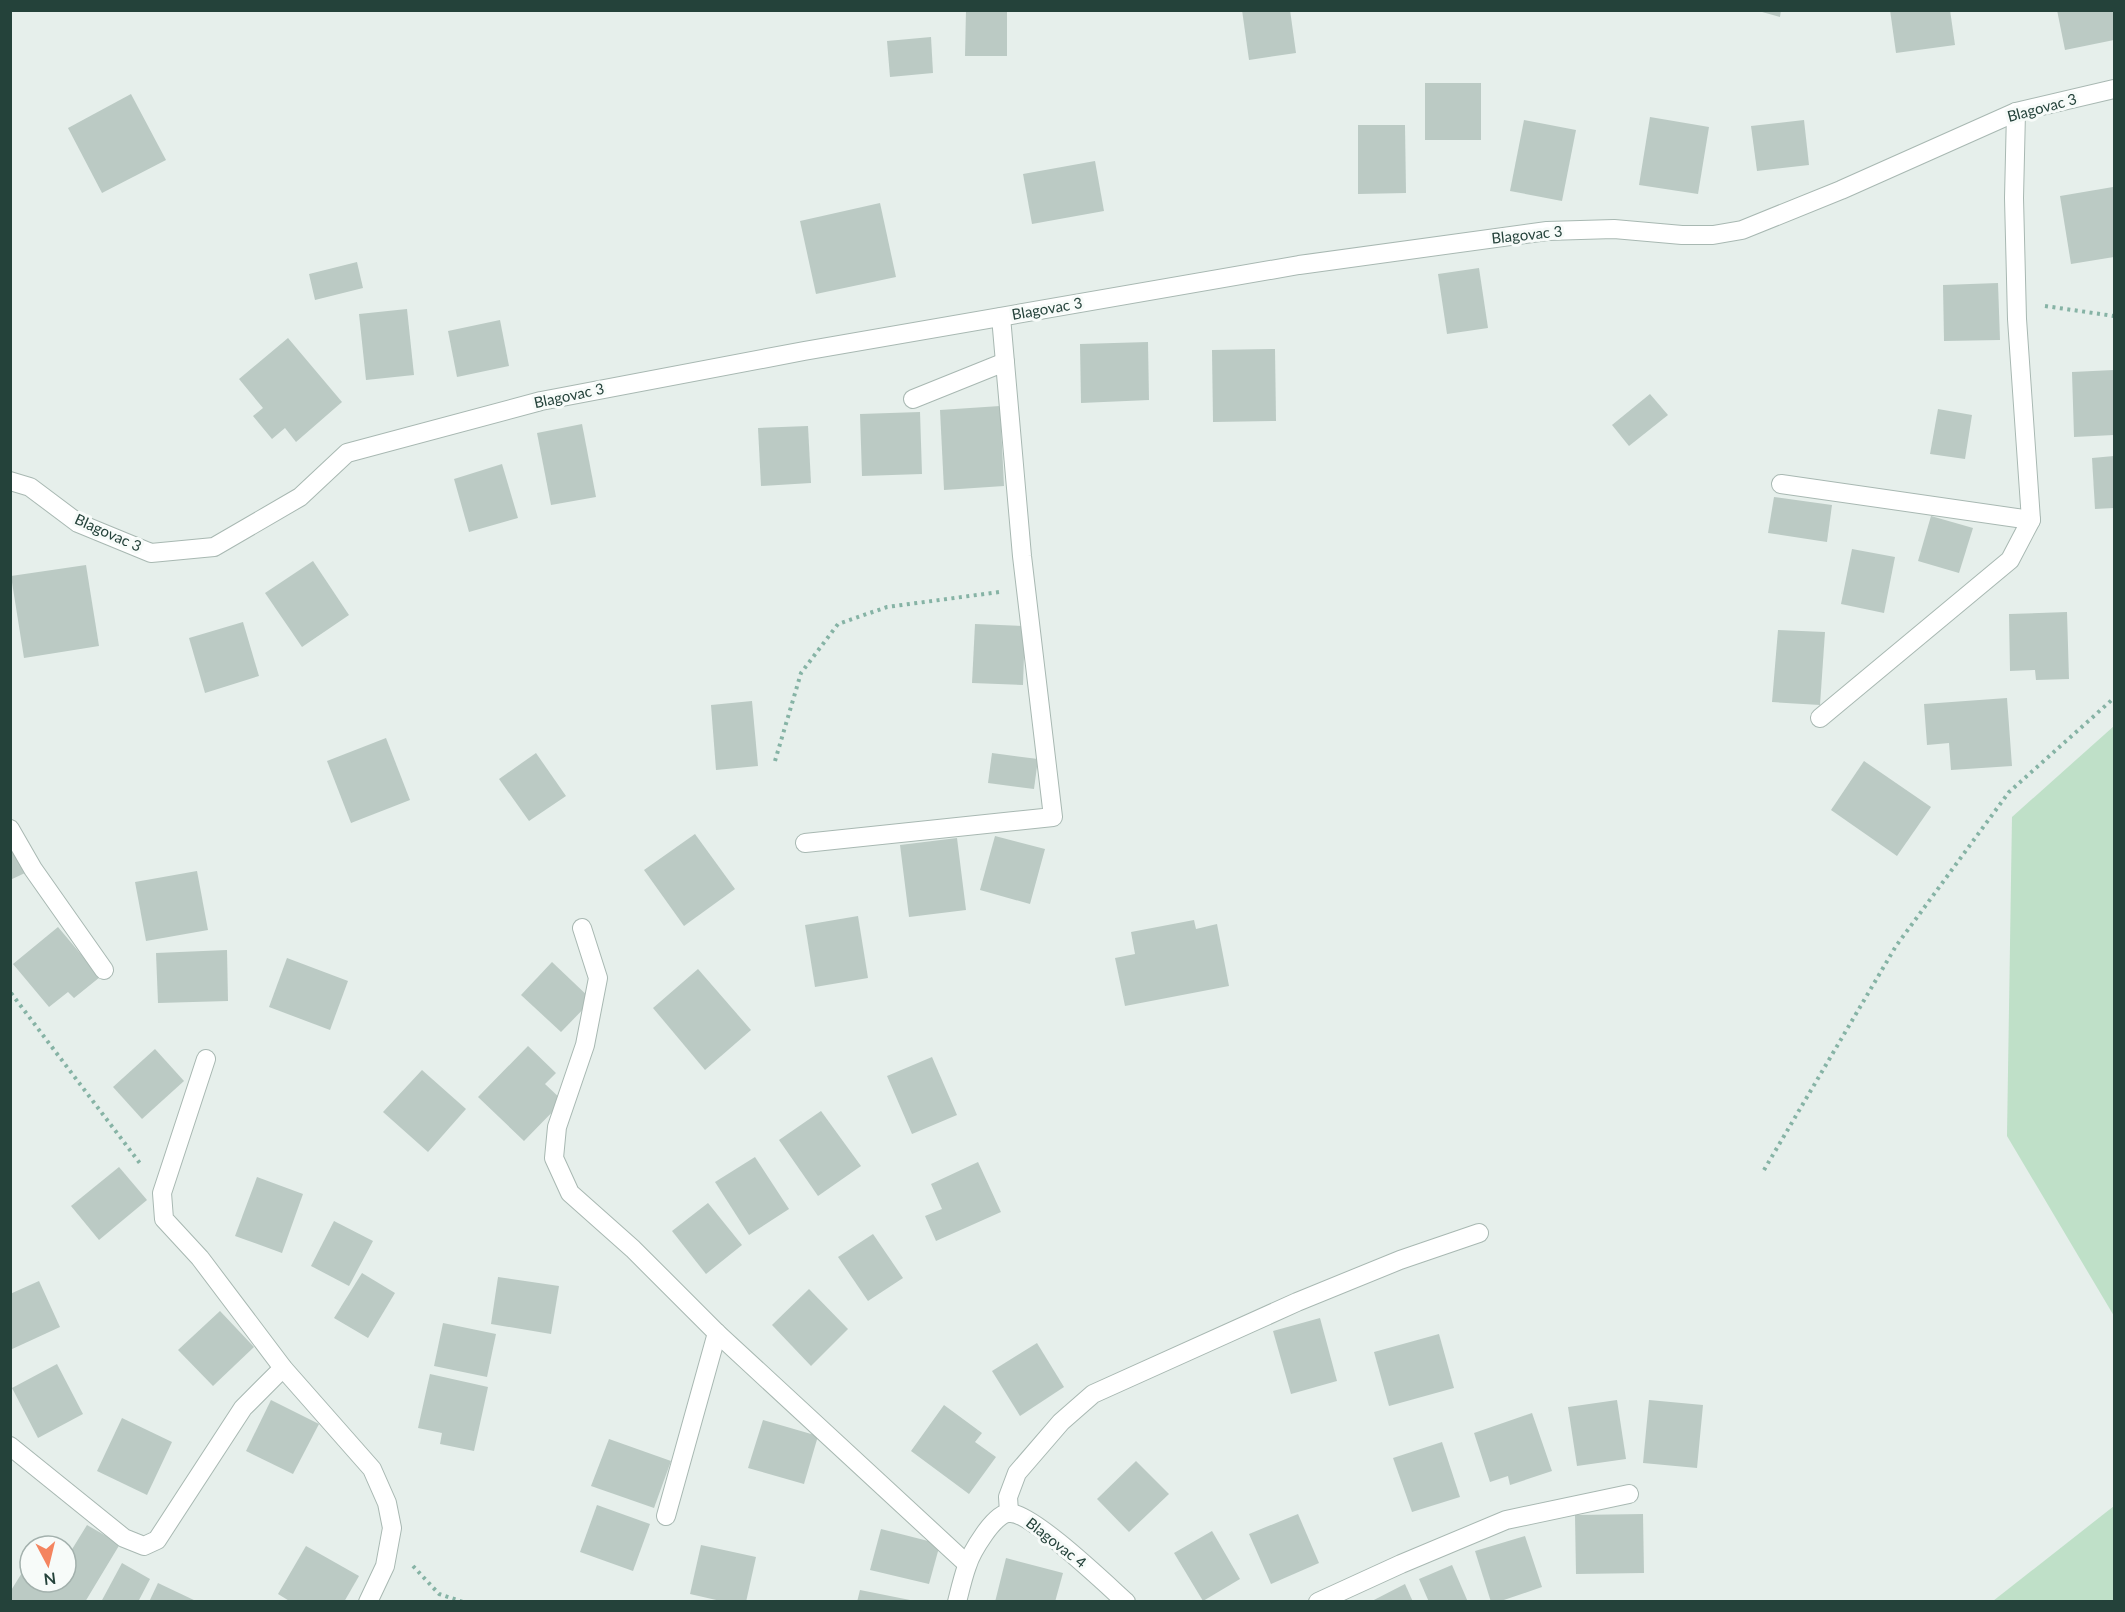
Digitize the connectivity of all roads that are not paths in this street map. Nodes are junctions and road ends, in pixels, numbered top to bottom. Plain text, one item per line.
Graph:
1 (2115, 89) edge
2 (2016, 112) junction
3 (1001, 317) junction
4 (1005, 362) junction
5 (913, 399) dead end
6 (10, 481) edge
7 (1781, 484) dead end
8 (2031, 520) junction
9 (1820, 718) dead end
10 (10, 829) edge
11 (805, 843) dead end
12 (582, 928) dead end
13 (104, 970) dead end
14 (206, 1059) dead end
15 (1479, 1233) dead end
16 (717, 1333) junction
17 (283, 1368) junction
18 (10, 1446) edge
19 (1629, 1494) dead end
20 (1009, 1512) junction
21 (666, 1516) dead end
22 (967, 1564) junction
23 (368, 1602) edge
24 (957, 1602) edge
25 (1126, 1602) edge
26 (1318, 1602) edge

1 - 2 street, Blagovac 3
2 - 3 street, Blagovac 3
2 - 8 street
3 - 4 street
3 - 6 street, Blagovac 3
4 - 5 street
4 - 11 street
7 - 8 street
8 - 9 street
10 - 13 street
12 - 16 street
14 - 17 street
15 - 20 street
16 - 21 street
16 - 22 street
17 - 18 street
17 - 23 street
19 - 26 street
20 - 22 street, Blagovac 4
20 - 25 street, Blagovac 4
22 - 24 street, Blagovac 4

